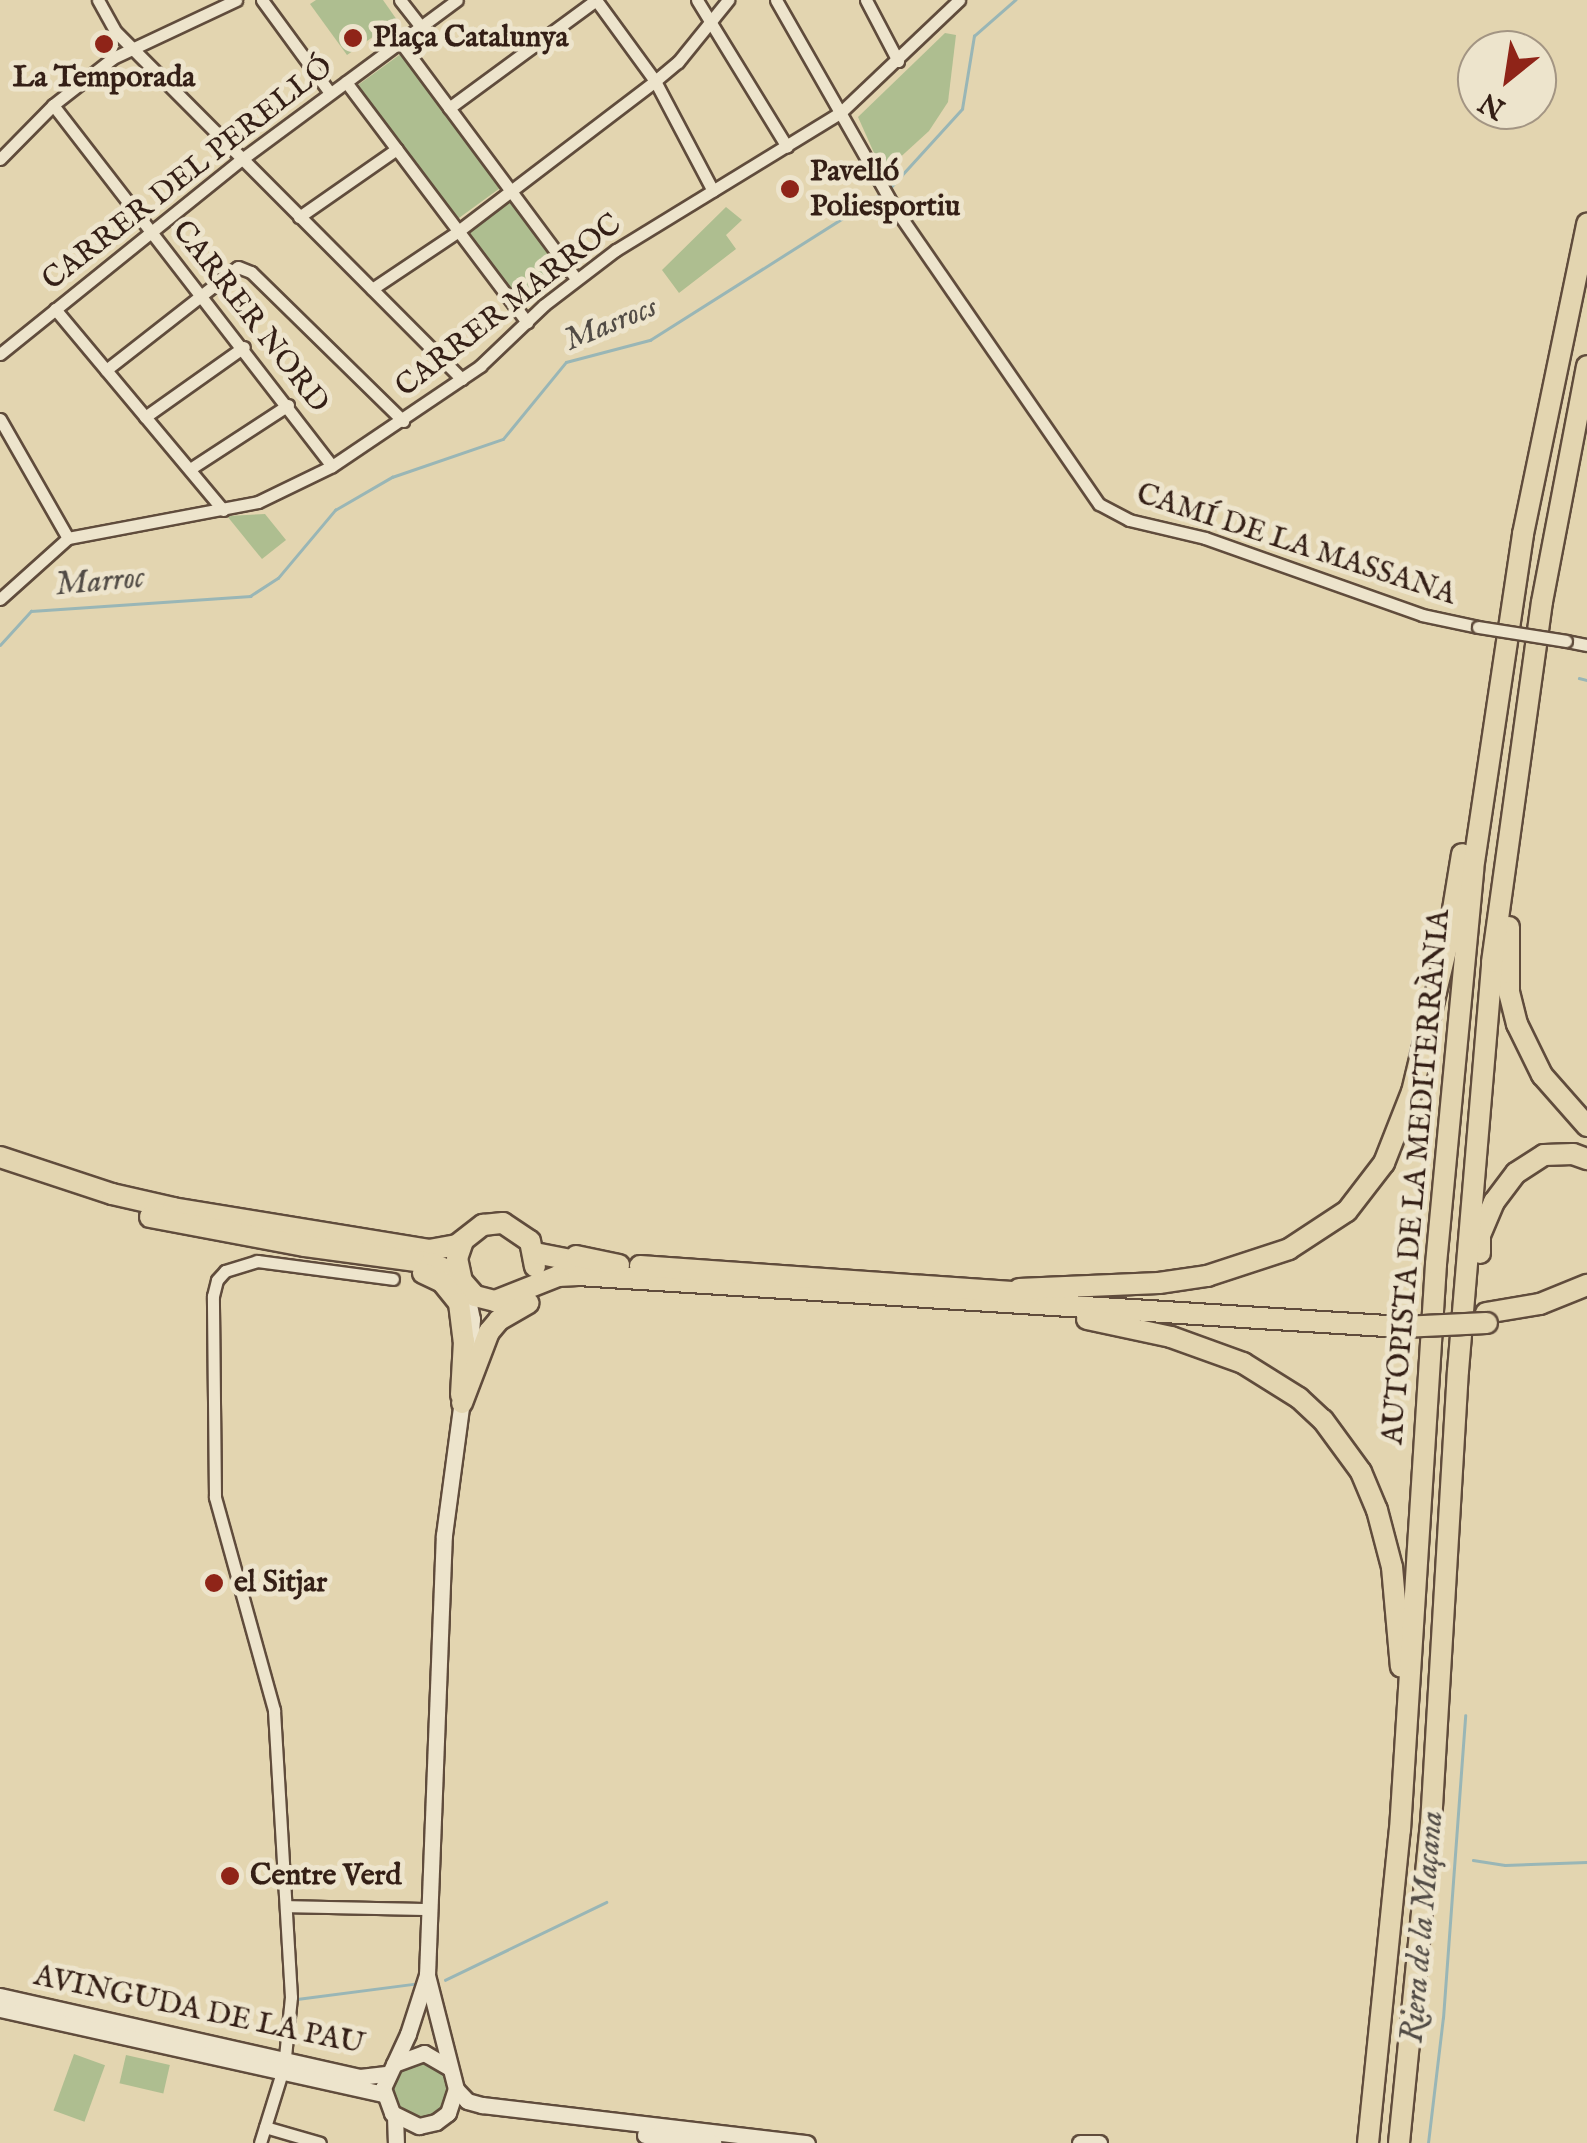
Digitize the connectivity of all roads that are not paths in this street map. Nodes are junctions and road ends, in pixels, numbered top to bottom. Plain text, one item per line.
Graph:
1 (236, 0) edge
2 (262, 0) edge
3 (400, 0) edge
4 (457, 0) edge
5 (596, 0) edge
6 (697, 0) edge
7 (728, 0) edge
8 (776, 0) edge
9 (866, 0) edge
10 (960, 0) edge
11 (97, 2) edge
12 (711, 20) junction
13 (422, 28) junction
14 (401, 43) junction
15 (132, 48) junction
16 (898, 61) junction
17 (655, 81) junction
18 (346, 82) junction
19 (330, 93) junction
20 (53, 104) junction
21 (449, 108) junction
22 (840, 113) junction
23 (787, 147) junction
24 (397, 148) junction
25 (0, 159) edge
26 (242, 159) junction
27 (510, 190) junction
28 (713, 191) junction
29 (299, 217) junction
30 (1587, 224) edge
31 (153, 231) junction
32 (457, 232) junction
33 (576, 279) junction
34 (372, 289) junction
35 (203, 294) junction
36 (54, 309) junction
37 (528, 322) junction
38 (244, 347) junction
39 (0, 354) edge
40 (1587, 366) edge
41 (106, 370) junction
42 (462, 379) junction
43 (288, 405) junction
44 (145, 417) junction
45 (0, 419) edge
46 (403, 421) junction
47 (332, 466) junction
48 (190, 469) junction
49 (223, 510) junction
50 (68, 538) junction
51 (0, 599) edge
52 (1587, 645) edge
53 (1534, 653) junction
54 (1484, 776) junction
55 (1587, 1126) edge
56 (0, 1157) edge
57 (1587, 1159) edge
58 (0, 1172) edge
59 (463, 1241) junction
60 (395, 1244) junction
61 (304, 1246) junction
62 (535, 1254) junction
63 (619, 1265) junction
64 (393, 1279) dead end
65 (462, 1281) junction
66 (684, 1284) junction
67 (1587, 1285) edge
68 (528, 1286) junction
69 (982, 1297) junction
70 (1587, 1297) edge
71 (502, 1301) junction
72 (1487, 1318) junction
73 (462, 1403) junction
74 (1450, 1512) junction
75 (1400, 1830) junction
76 (286, 1906) junction
77 (430, 1909) junction
78 (427, 1975) junction
79 (0, 1996) edge
80 (0, 2009) edge
81 (284, 2063) junction
82 (390, 2069) junction
83 (450, 2070) junction
84 (456, 2089) junction
85 (383, 2094) junction
86 (395, 2116) junction
87 (443, 2117) junction
88 (419, 2126) junction
89 (265, 2127) junction
90 (260, 2143) edge
91 (320, 2143) edge
92 (396, 2143) edge
93 (407, 2143) edge
94 (714, 2143) edge
95 (808, 2143) edge
96 (1080, 2143) edge
97 (1100, 2143) edge
98 (1368, 2143) edge
99 (1399, 2143) edge

1 - 15 street
2 - 19 street
3 - 13 street
4 - 13 street, CARRER DEL PERELLÓ
5 - 17 street
5 - 21 street
6 - 12 street
7 - 12 street
8 - 22 street, CAMÍ DE LA MASSANA
9 - 16 street
10 - 16 street, CARRER MARROC
11 - 15 street
12 - 17 street
12 - 23 street
13 - 14 street, CARRER DEL PERELLÓ
14 - 18 street, CARRER DEL PERELLÓ
14 - 21 street
15 - 20 street
15 - 26 street
16 - 22 street, CARRER MARROC
17 - 27 street
17 - 28 street
18 - 19 street, CARRER DEL PERELLÓ
18 - 24 street
19 - 26 street, CARRER DEL PERELLÓ
20 - 25 street
20 - 31 street, CARRER NORD
21 - 27 street
22 - 23 street, CARRER MARROC
22 - 52 street, CAMÍ DE LA MASSANA, bridge
23 - 28 street, CARRER MARROC
24 - 29 street
24 - 32 street
26 - 29 street
26 - 31 street, CARRER DEL PERELLÓ
27 - 32 street
27 - 33 street
28 - 33 street, CARRER MARROC
29 - 34 street
30 - 54 highway, AUTOPISTA DE LA MEDITERRÀNIA
31 - 35 street, CARRER NORD
31 - 36 street, CARRER DEL PERELLÓ
32 - 34 street
32 - 37 street
33 - 37 street, CARRER MARROC
34 - 42 street
35 - 38 street, CARRER NORD
35 - 41 street
35 - 46 street
36 - 39 street, CARRER DEL PERELLÓ
36 - 41 street
37 - 42 street, CARRER MARROC
38 - 43 street, CARRER NORD
38 - 44 street
40 - 53 highway, AUTOPISTA DE LA MEDITERRÀNIA
41 - 44 street
42 - 46 street, CARRER MARROC
43 - 47 street, CARRER NORD
43 - 48 street
44 - 48 street
45 - 50 street
46 - 47 street, CARRER MARROC
47 - 49 street, CARRER MARROC
48 - 49 street
49 - 50 street, CARRER MARROC
50 - 51 street
53 - 55 highway
53 - 74 highway, AUTOPISTA DE LA MEDITERRÀNIA
54 - 69 highway
54 - 75 highway, AUTOPISTA DE LA MEDITERRÀNIA
56 - 60 highway
57 - 74 highway
58 - 61 highway
59 - 60 highway
59 - 62 highway
59 - 65 highway
60 - 63 highway
61 - 65 highway
61 - 73 highway
62 - 63 highway
62 - 68 highway
63 - 69 highway
64 - 76 street
65 - 71 highway
65 - 73 street
66 - 68 highway
66 - 69 highway
66 - 73 highway
67 - 72 highway
68 - 71 highway
69 - 72 highway
69 - 75 highway
70 - 72 highway
71 - 73 street
73 - 77 street
74 - 99 highway, AUTOPISTA DE LA MEDITERRÀNIA
75 - 98 highway, AUTOPISTA DE LA MEDITERRÀNIA
76 - 77 street
76 - 81 street
77 - 78 street
78 - 82 street
78 - 83 street
79 - 81 street, AVINGUDA DE LA PAU
80 - 81 street, AVINGUDA DE LA PAU
81 - 82 street, AVINGUDA DE LA PAU
81 - 85 street, AVINGUDA DE LA PAU
81 - 89 street
82 - 83 street
82 - 85 street
83 - 84 street
84 - 87 street
84 - 95 street
85 - 86 street
86 - 88 street
86 - 92 street
87 - 88 street
87 - 94 street
88 - 93 street
89 - 90 street
89 - 91 street
96 - 97 street

